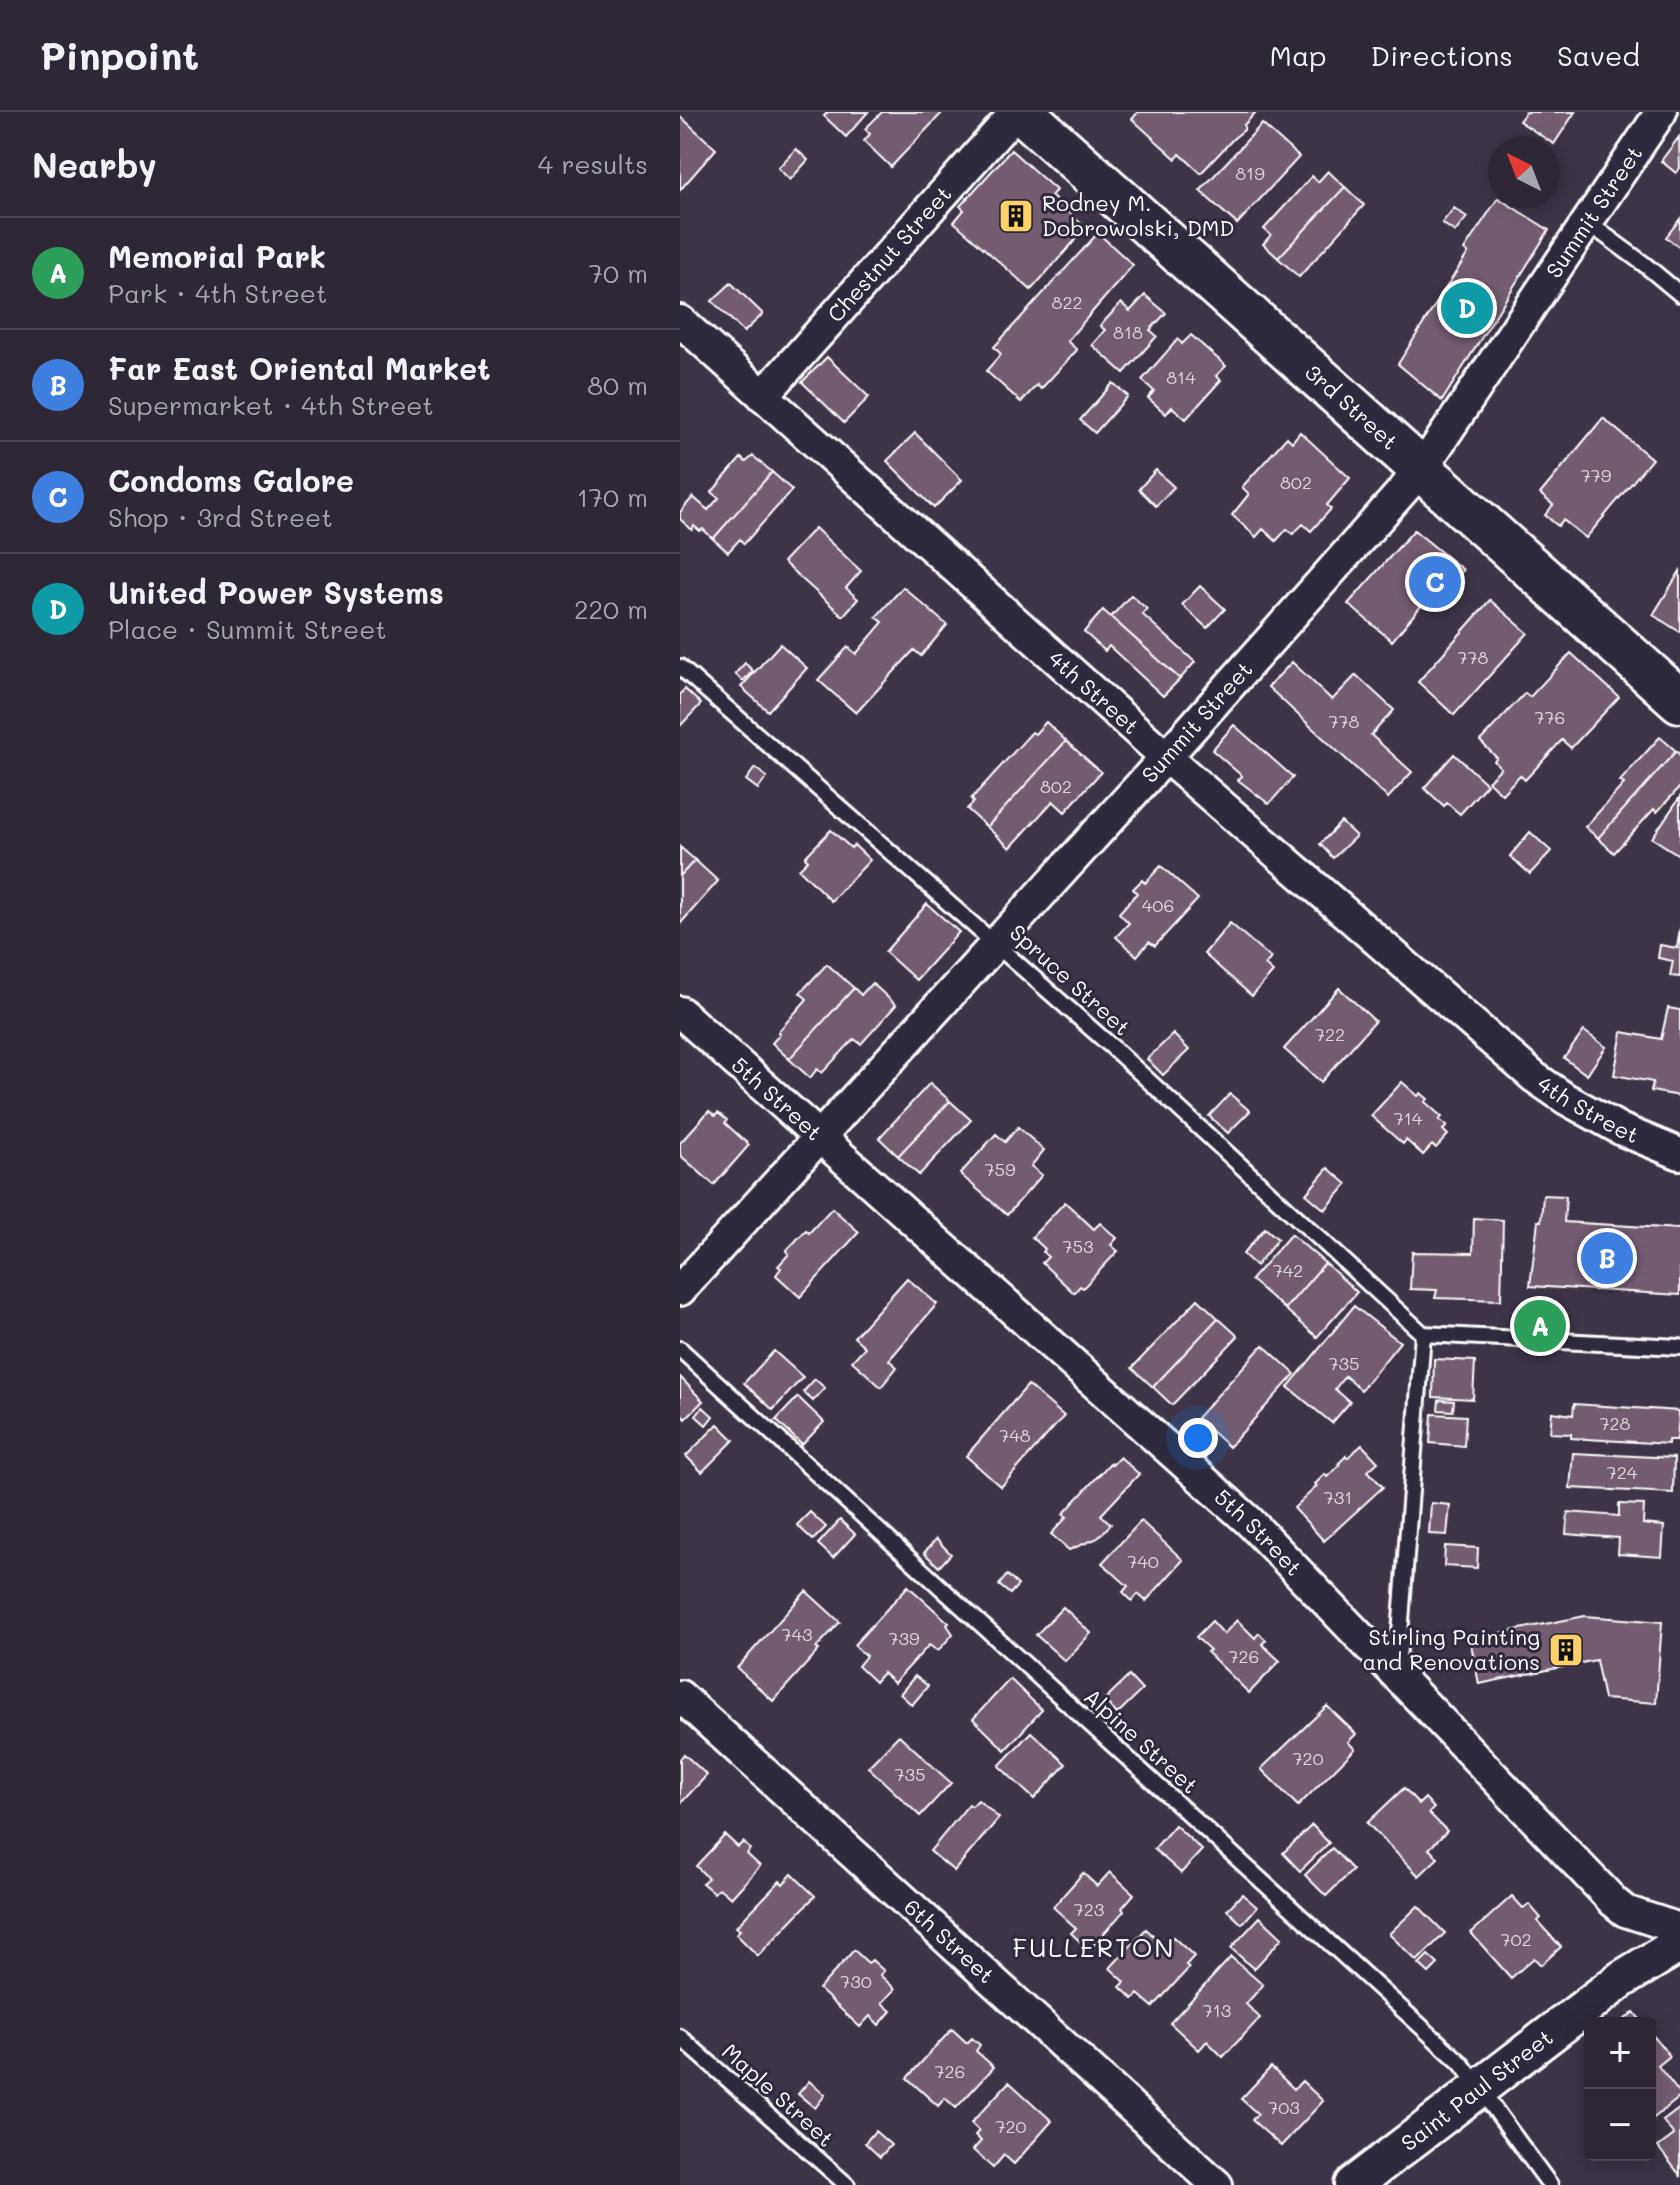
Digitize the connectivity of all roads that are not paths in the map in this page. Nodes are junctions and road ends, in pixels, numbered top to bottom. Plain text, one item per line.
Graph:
1 (1019, 112) edge
2 (1661, 112) edge
3 (1587, 222) junction
4 (1680, 294) edge
5 (680, 321) edge
6 (763, 396) junction
7 (1421, 470) junction
8 (680, 667) edge
9 (1680, 701) edge
10 (1166, 757) junction
11 (995, 943) junction
12 (680, 1012) edge
13 (819, 1136) junction
14 (1680, 1154) edge
15 (680, 1290) edge
16 (1423, 1334) junction
17 (1680, 1347) edge
18 (680, 1349) edge
19 (1397, 1676) junction
20 (680, 1696) edge
21 (1680, 1929) edge
22 (1680, 1944) edge
23 (680, 2037) edge
24 (1479, 2089) junction
25 (847, 2185) edge
26 (1217, 2185) edge
27 (1353, 2185) edge
28 (1550, 2185) edge

1 - 6 street, Chestnut Street
1 - 7 main road, 3rd Street
2 - 3 street, Summit Street
3 - 4 lane
3 - 7 street, Summit Street
5 - 6 street, 4th Street
6 - 10 street, 4th Street
7 - 9 main road, 3rd Street
7 - 10 street, Summit Street
8 - 11 lane, Spruce Street
10 - 11 street, Summit Street
10 - 14 street, 4th Street
11 - 13 street, Summit Street
11 - 16 lane, Spruce Street
12 - 13 street, 5th Street
13 - 15 street, Summit Street
13 - 19 street, 5th Street
16 - 17 lane
16 - 19 lane
18 - 24 lane, Alpine Street
19 - 21 street, 5th Street
20 - 26 street, 6th Street
22 - 24 street, Saint Paul Street
23 - 25 lane, Maple Street
24 - 27 street, Saint Paul Street
24 - 28 lane, Alpine Street

